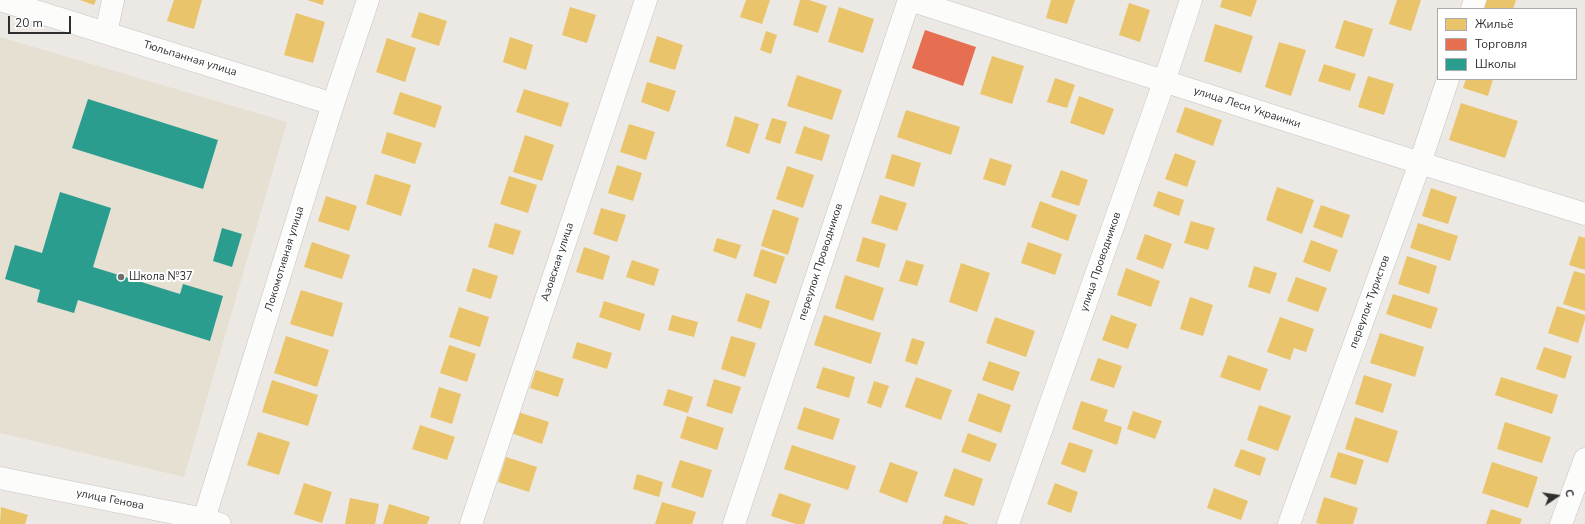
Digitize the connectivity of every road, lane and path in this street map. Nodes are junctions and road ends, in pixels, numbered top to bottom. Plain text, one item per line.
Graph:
1 (0, 0) edge
2 (113, 0) edge
3 (368, 0) edge
4 (646, 0) edge
5 (909, 0) edge
6 (1191, 0) edge
7 (106, 33) junction
8 (1448, 80) edge
9 (1164, 82) junction
10 (333, 104) junction
11 (1420, 163) junction
12 (1585, 214) edge
13 (1585, 458) edge
14 (0, 478) edge
15 (212, 522) edge
16 (471, 524) edge
17 (734, 524) edge
18 (1008, 524) edge
19 (1290, 524) edge
20 (1561, 524) edge

1 - 7 street, Тюльпанная улица
2 - 7 street
3 - 10 street, Локомотивная улица
4 - 16 street, Азовская улица
5 - 9 street, улица Леси Украинки
5 - 17 street, переулок Проводников
6 - 9 street, улица Проводников
7 - 10 street, Тюльпанная улица
8 - 11 street, переулок Туристов
9 - 11 street, улица Леси Украинки
9 - 18 street, улица Проводников
10 - 15 street, Локомотивная улица
11 - 12 street, улица Леси Украинки
11 - 19 street, переулок Туристов
13 - 20 street
14 - 15 street, улица Генова

